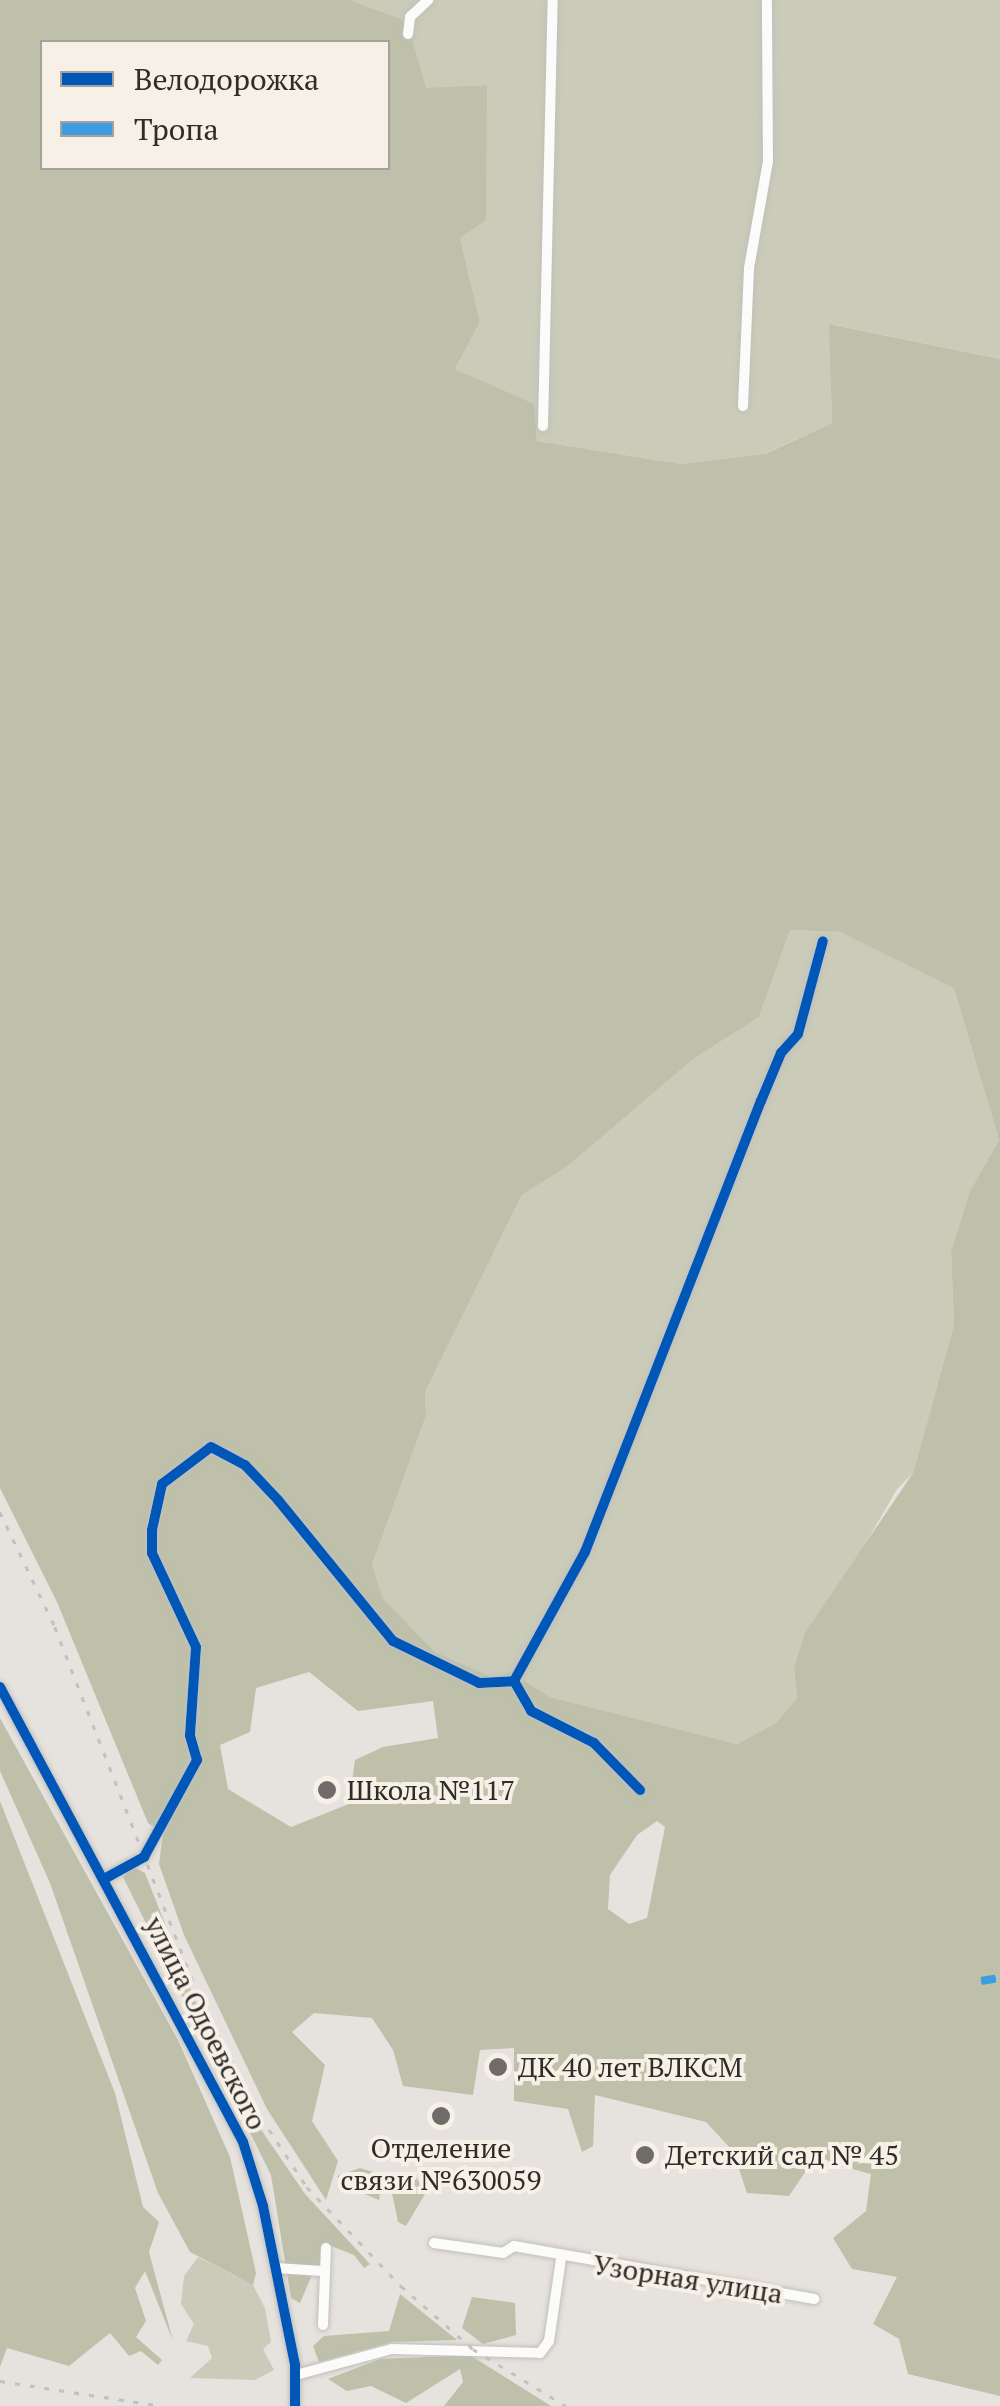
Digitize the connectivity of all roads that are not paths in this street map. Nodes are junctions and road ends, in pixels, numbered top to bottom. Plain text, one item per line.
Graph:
1 (428, 0) edge
2 (554, 0) edge
3 (767, 0) edge
4 (408, 34) dead end
5 (744, 406) dead end
6 (543, 426) dead end
7 (824, 942) dead end
8 (514, 1681) junction
9 (0, 1686) edge
10 (640, 1790) dead end
11 (104, 1879) junction
12 (434, 2243) dead end
13 (326, 2248) dead end
14 (561, 2259) junction
15 (276, 2268) junction
16 (322, 2271) junction
17 (814, 2299) dead end
18 (324, 2325) dead end
19 (296, 2375) junction
20 (295, 2406) edge

1 - 4 street
2 - 6 street
3 - 5 street
7 - 8 street
8 - 10 street
8 - 11 street
9 - 11 street, улица Одоевского
11 - 15 street, улица Одоевского
12 - 14 street, Узорная улица
13 - 16 street
14 - 17 street, Узорная улица
14 - 19 street, Узорная улица
15 - 16 street
15 - 19 street, улица Одоевского
16 - 18 street
19 - 20 street, улица Одоевского

